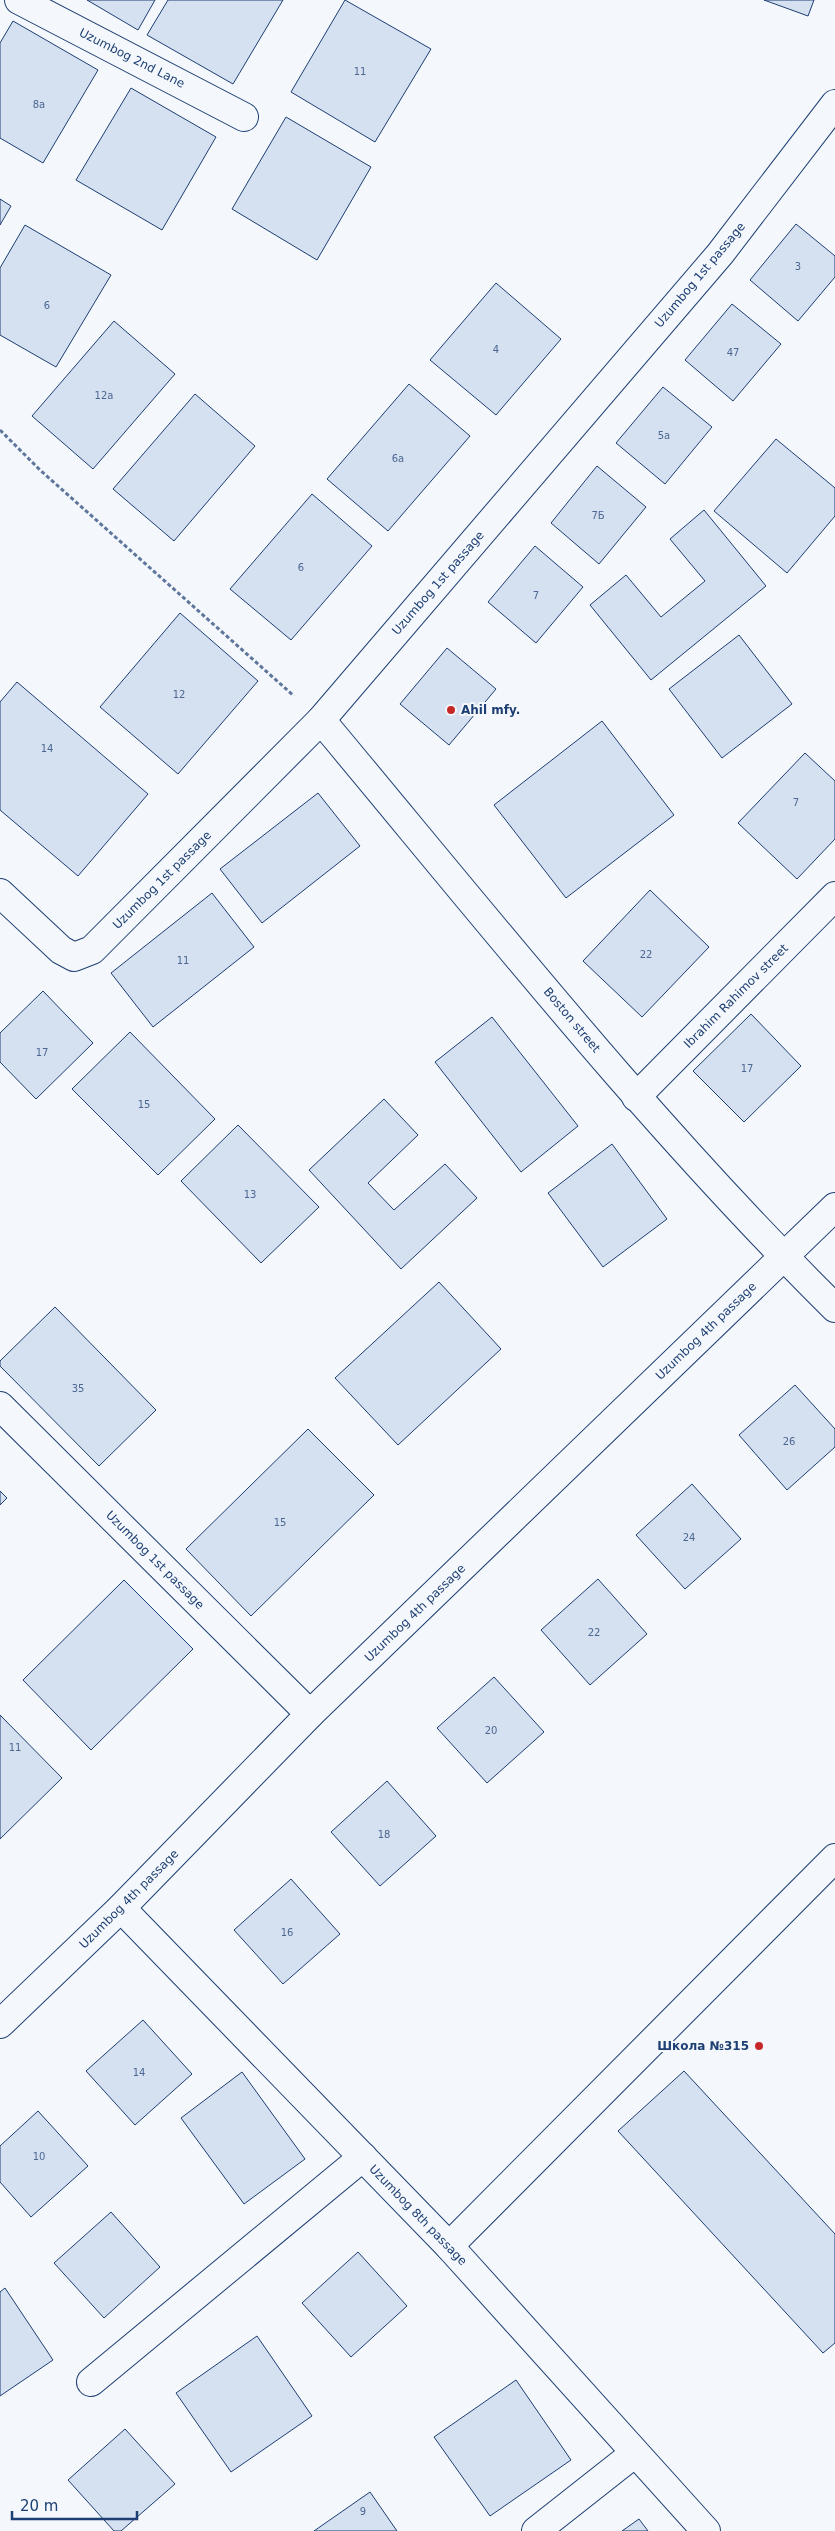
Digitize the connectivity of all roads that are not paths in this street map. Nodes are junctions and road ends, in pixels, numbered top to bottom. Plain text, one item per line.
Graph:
1 (19, 0) edge
2 (835, 104) edge
3 (244, 117) dead end
4 (321, 720) junction
5 (0, 893) edge
6 (835, 896) edge
7 (636, 1097) junction
8 (835, 1207) edge
9 (782, 1256) junction
10 (835, 1308) edge
11 (0, 1406) edge
12 (310, 1714) junction
13 (835, 1858) edge
14 (121, 1908) junction
15 (0, 2024) edge
16 (363, 2158) junction
17 (450, 2246) junction
18 (91, 2382) dead end
19 (635, 2453) junction
20 (536, 2531) edge
21 (706, 2531) edge

1 - 3 street, Uzumbog 2nd Lane
2 - 4 street, Uzumbog 1st passage
4 - 5 street, Uzumbog 1st passage
4 - 7 street, Boston street
6 - 7 street, Ibrahim Rahimov street
7 - 9 street, Boston street
8 - 9 street, Uzumbog 4th passage
9 - 10 street, Boston street
9 - 12 street, Uzumbog 4th passage
11 - 12 street, Uzumbog 1st passage
12 - 14 street, Uzumbog 4th passage
13 - 17 street
14 - 15 street, Uzumbog 4th passage
14 - 16 street, Uzumbog 8th passage
16 - 17 street, Uzumbog 8th passage
16 - 18 street
17 - 19 street, Uzumbog 8th passage
19 - 20 street
19 - 21 street, Uzumbog 8th passage

